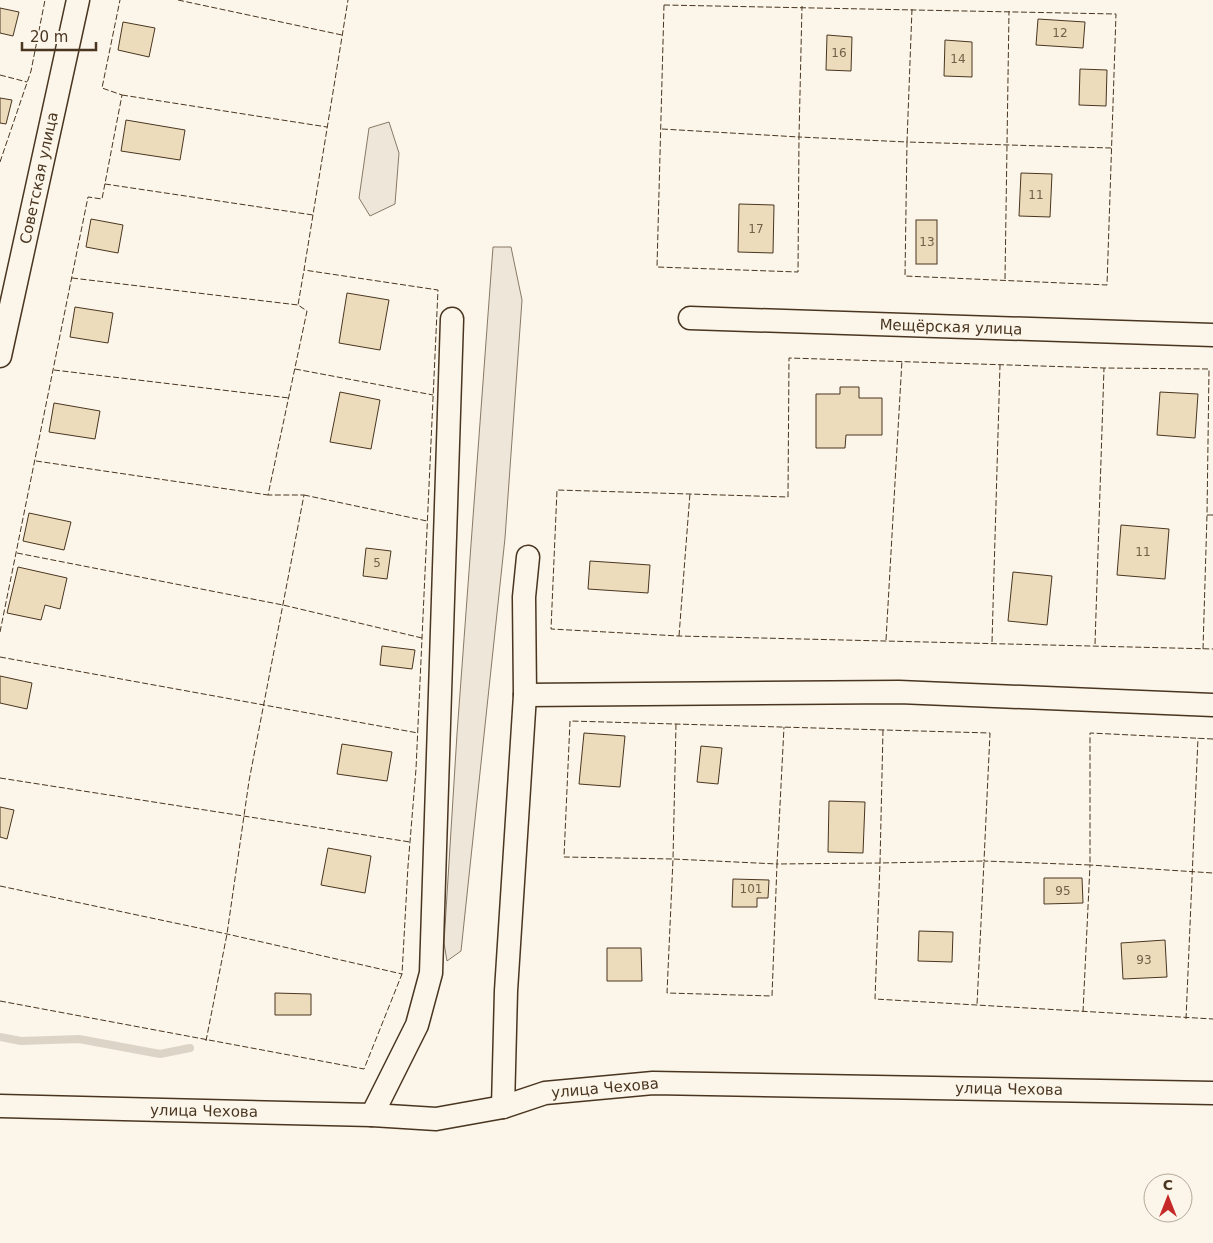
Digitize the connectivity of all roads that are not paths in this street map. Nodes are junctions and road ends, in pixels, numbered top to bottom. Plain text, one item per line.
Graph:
1 (78, 0) edge
2 (690, 318) dead end
3 (452, 319) dead end
4 (1213, 335) edge
5 (0, 356) edge
6 (528, 557) dead end
7 (525, 695) junction
8 (1213, 705) edge
9 (1213, 1093) edge
10 (0, 1106) edge
11 (502, 1107) junction
12 (372, 1115) junction

1 - 5 street, Советская улица
2 - 4 street, Мещёрская улица
3 - 12 street
6 - 7 street
7 - 8 street
7 - 11 street
9 - 11 street, улица Чехова
10 - 12 street, улица Чехова
11 - 12 street, улица Чехова

